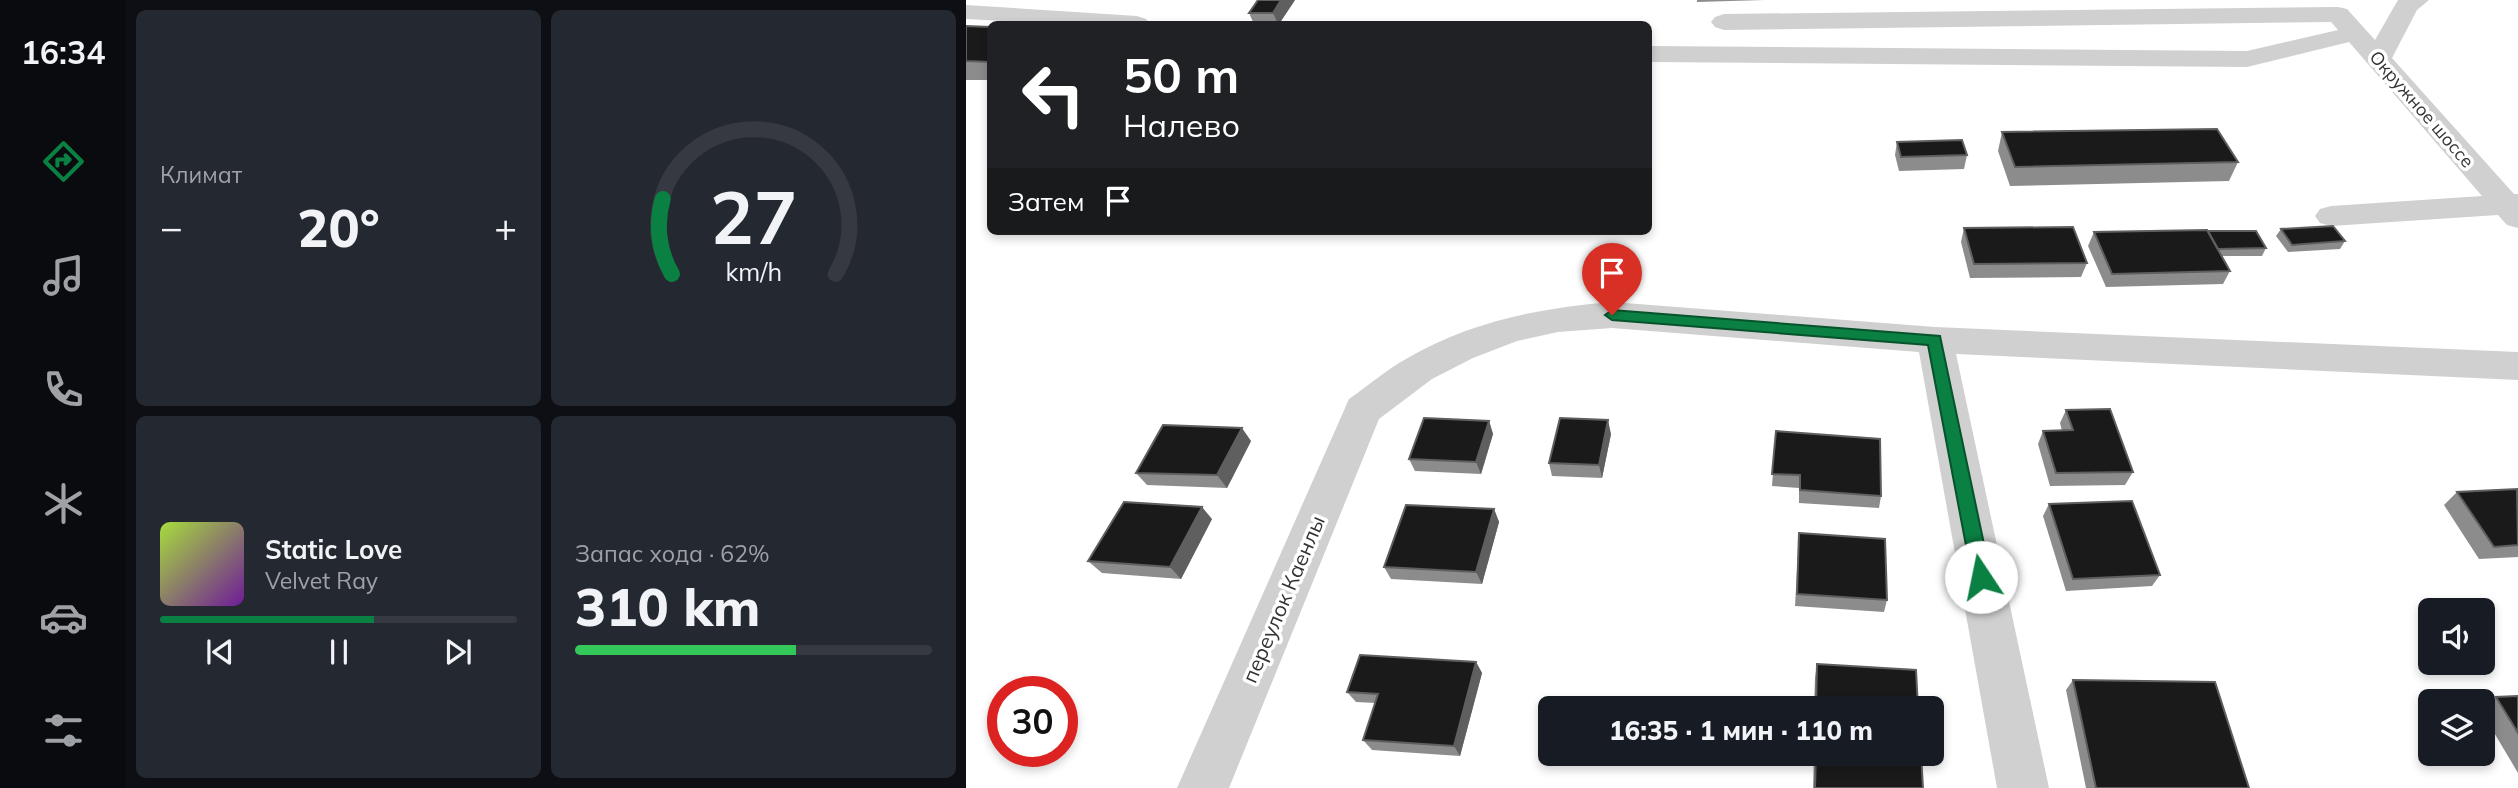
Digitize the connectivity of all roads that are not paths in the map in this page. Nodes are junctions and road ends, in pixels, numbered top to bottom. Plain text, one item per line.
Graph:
1 (2417, 0) edge
2 (2176, 8) edge
3 (1084, 9) edge
4 (966, 12) edge
5 (2340, 16) edge
6 (1126, 21) edge
7 (1724, 22) dead end
8 (1652, 54) edge
9 (2378, 59) junction
10 (2514, 209) edge
11 (2331, 216) dead end
12 (1935, 340) junction
13 (2518, 366) edge
14 (1203, 788) edge
15 (2023, 788) edge

1 - 9 street
2 - 5 street
2 - 7 street
3 - 4 street
3 - 6 street
5 - 8 street
5 - 9 street, Окружное шоссе
9 - 10 street, Окружное шоссе
10 - 11 street
12 - 13 street
12 - 14 street, переулок Каенлы
12 - 15 street

